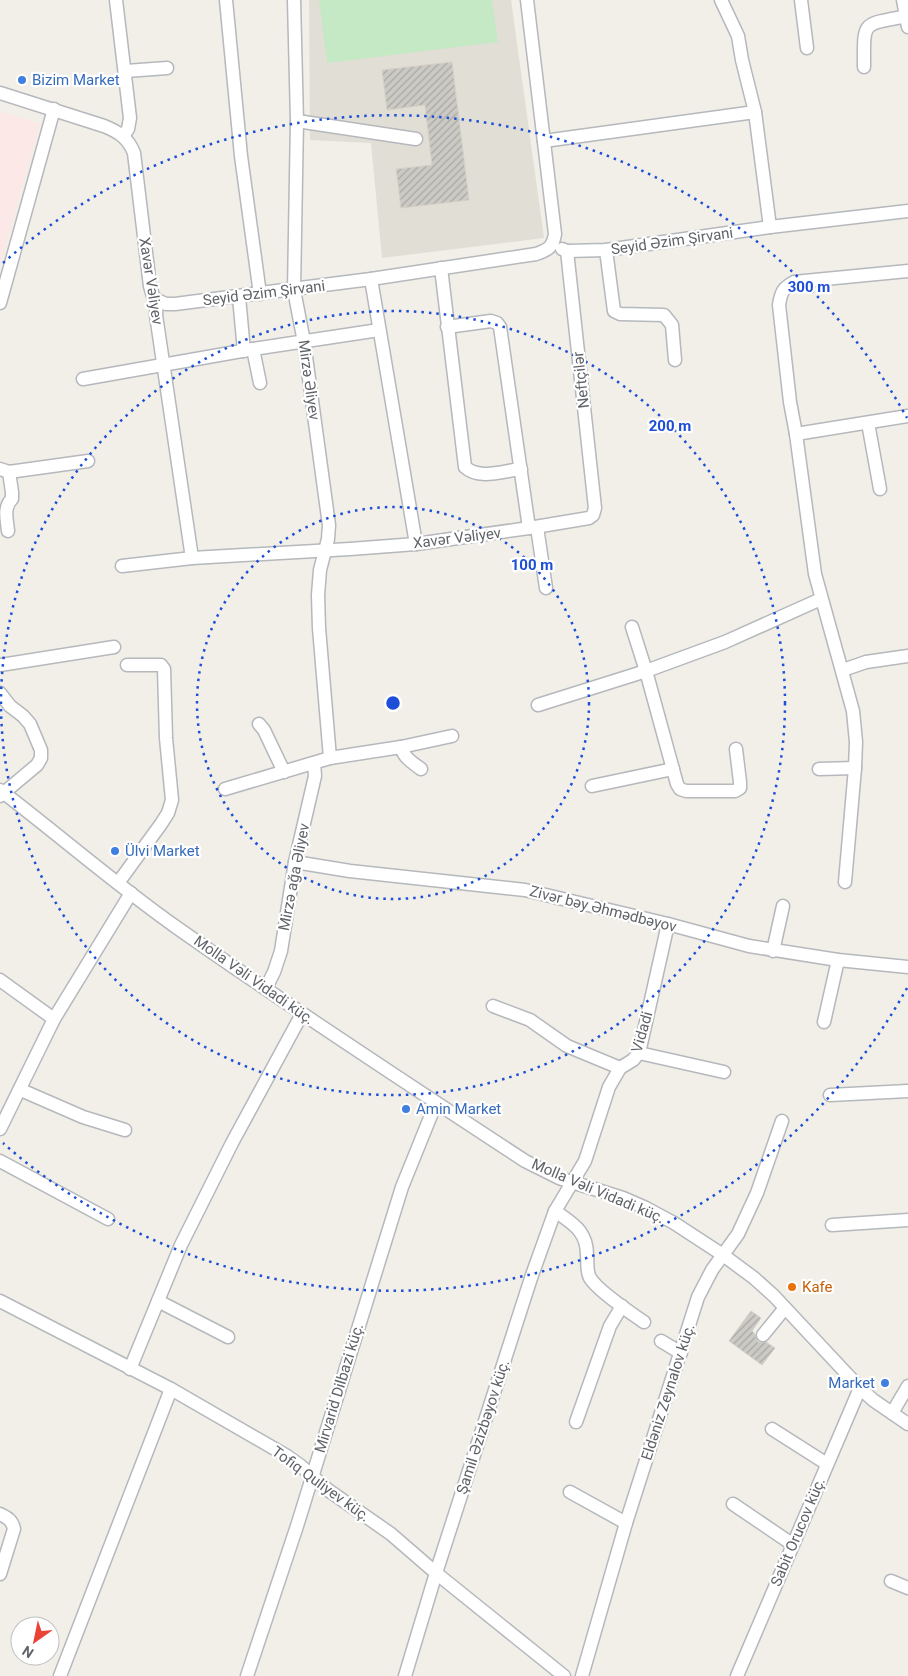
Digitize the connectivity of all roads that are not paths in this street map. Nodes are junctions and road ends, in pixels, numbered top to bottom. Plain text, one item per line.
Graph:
1 (116, 0) edge
2 (226, 0) edge
3 (294, 0) edge
4 (526, 0) edge
5 (721, 0) edge
6 (802, 0) edge
7 (903, 0) edge
8 (907, 21) edge
9 (807, 48) dead end
10 (864, 67) dead end
11 (167, 68) dead end
12 (126, 71) junction
13 (0, 93) edge
14 (54, 109) junction
15 (755, 112) junction
16 (297, 121) junction
17 (124, 136) junction
18 (416, 138) dead end
19 (544, 140) junction
20 (908, 211) edge
21 (770, 227) junction
22 (552, 245) junction
23 (606, 250) junction
24 (567, 251) junction
25 (441, 268) junction
26 (908, 271) edge
27 (371, 279) junction
28 (294, 290) junction
29 (260, 294) junction
30 (239, 297) junction
31 (157, 300) junction
32 (0, 303) edge
33 (447, 327) junction
34 (379, 330) junction
35 (304, 342) junction
36 (248, 350) junction
37 (675, 360) dead end
38 (164, 364) junction
39 (83, 378) dead end
40 (260, 383) dead end
41 (908, 416) edge
42 (868, 422) junction
43 (796, 434) junction
44 (88, 461) dead end
45 (521, 469) junction
46 (4, 471) edge
47 (880, 489) dead end
48 (596, 508) joint
49 (533, 528) junction
50 (8, 531) dead end
51 (416, 544) junction
52 (324, 550) junction
53 (192, 558) junction
54 (122, 566) dead end
55 (546, 588) dead end
56 (821, 599) junction
57 (632, 627) dead end
58 (114, 647) dead end
59 (908, 656) edge
60 (0, 665) edge
61 (127, 665) dead end
62 (843, 670) junction
63 (646, 672) junction
64 (0, 692) edge
65 (538, 705) dead end
66 (259, 724) dead end
67 (452, 736) dead end
68 (401, 747) junction
69 (736, 749) dead end
70 (330, 758) junction
71 (314, 763) junction
72 (855, 768) junction
73 (421, 769) dead end
74 (673, 769) junction
75 (819, 769) dead end
76 (284, 772) junction
77 (592, 786) dead end
78 (225, 789) dead end
79 (1, 793) edge
80 (295, 862) junction
81 (844, 882) dead end
82 (118, 883) junction
83 (131, 893) junction
84 (783, 906) dead end
85 (668, 924) junction
86 (773, 951) junction
87 (838, 960) junction
88 (908, 967) edge
89 (0, 980) edge
90 (266, 988) junction
91 (493, 1006) dead end
92 (302, 1014) junction
93 (54, 1019) junction
94 (824, 1022) dead end
95 (639, 1053) junction
96 (620, 1068) junction
97 (724, 1072) dead end
98 (21, 1090) junction
99 (908, 1091) edge
100 (830, 1095) dead end
101 (436, 1103) junction
102 (782, 1121) dead end
103 (0, 1129) edge
104 (125, 1130) dead end
105 (0, 1161) edge
106 (572, 1183) junction
107 (555, 1211) junction
108 (108, 1219) dead end
109 (908, 1220) edge
110 (832, 1225) dead end
111 (723, 1256) junction
112 (0, 1301) edge
113 (158, 1302) junction
114 (622, 1306) junction
115 (785, 1308) junction
116 (644, 1322) dead end
117 (763, 1335) dead end
118 (228, 1336) dead end
119 (661, 1341) dead end
120 (682, 1353) junction
121 (130, 1369) junction
122 (908, 1386) edge
123 (860, 1388) junction
124 (171, 1390) junction
125 (892, 1413) junction
126 (576, 1422) dead end
127 (908, 1424) edge
128 (772, 1428) dead end
129 (827, 1464) junction
130 (311, 1476) junction
131 (570, 1492) dead end
132 (733, 1504) dead end
133 (0, 1514) edge
134 (626, 1523) junction
135 (792, 1544) junction
136 (436, 1572) junction
137 (0, 1574) edge
138 (891, 1581) dead end
139 (908, 1588) edge
140 (60, 1676) edge
141 (247, 1676) edge
142 (405, 1676) edge
143 (564, 1676) edge
144 (582, 1676) edge
145 (737, 1676) edge

1 - 12 street
2 - 29 street
3 - 16 street, Mirzə Əliyev
4 - 19 street
5 - 15 street
6 - 9 street
7 - 8 street
8 - 10 street
11 - 12 street
12 - 17 street
13 - 14 street
14 - 17 street
14 - 32 street
15 - 19 street
15 - 21 street
16 - 18 street
16 - 28 street, Mirzə Əliyev
17 - 31 street, Xavər Vəliyev
19 - 22 street
20 - 21 street, Seyid Əzim Şirvani
21 - 23 street, Seyid Əzim Şirvani
22 - 24 street, Seyid Əzim Şirvani
22 - 25 street, Seyid Əzim Şirvani
23 - 24 street, Seyid Əzim Şirvani
23 - 37 street
24 - 48 street, Neftçilər
25 - 27 street, Seyid Əzim Şirvani
25 - 33 street
26 - 43 street
27 - 28 street, Seyid Əzim Şirvani
27 - 34 street
28 - 29 street, Seyid Əzim Şirvani
28 - 35 street, Mirzə Əliyev
29 - 30 street, Seyid Əzim Şirvani
30 - 31 street, Seyid Əzim Şirvani
30 - 36 street
31 - 38 street, Xavər Vəliyev
33 - 45 street
33 - 45 street
34 - 35 street
34 - 51 street
35 - 36 street
35 - 52 street, Mirzə Əliyev
36 - 38 street
36 - 40 street
38 - 39 street
38 - 53 street, Xavər Vəliyev
41 - 42 street
42 - 43 street
42 - 47 street
43 - 56 street
44 - 46 street
45 - 49 street
46 - 50 street
48 - 49 street, Xavər Vəliyev
49 - 51 street, Xavər Vəliyev
49 - 55 street
51 - 52 street, Xavər Vəliyev
52 - 53 street, Xavər Vəliyev
52 - 70 street, Mirzə Əliyev
53 - 54 street, Xavər Vəliyev
56 - 62 street
56 - 63 street
57 - 63 street
58 - 60 street
59 - 62 street
61 - 82 street
62 - 72 street
63 - 65 street
63 - 74 street
64 - 79 street
66 - 76 street
67 - 68 street
68 - 70 street
68 - 73 street
69 - 74 street
70 - 71 street
71 - 76 street
71 - 80 street, Mirzə ağa Əliyev
72 - 75 street
72 - 81 street
74 - 77 street
76 - 78 street
79 - 82 street, Molla Vəli Vidadi küç.
80 - 85 street, Zivər bəy Əhmədbəyov
80 - 90 street, Mirzə ağa Əliyev
82 - 83 street, Molla Vəli Vidadi küç.
83 - 90 street, Molla Vəli Vidadi küç.
83 - 93 street
84 - 86 street
85 - 86 street, Zivər bəy Əhmədbəyov
85 - 95 street, Vidadi
86 - 87 street, Zivər bəy Əhmədbəyov
87 - 88 street, Zivər bəy Əhmədbəyov
87 - 94 street
89 - 93 street
90 - 92 street, Molla Vəli Vidadi küç.
91 - 96 street
92 - 101 street, Molla Vəli Vidadi küç.
92 - 113 street
93 - 98 street
95 - 96 street, Vidadi
95 - 97 street
96 - 106 street, Vidadi
98 - 103 street
98 - 104 street
99 - 100 street
101 - 106 street, Molla Vəli Vidadi küç.
101 - 130 street, Mirvarid Dilbazi küç.
102 - 111 street, Eldəniz Zeynalov küç.
105 - 108 street
106 - 107 street, Şamil Əzizbəyov küç.
106 - 111 street, Molla Vəli Vidadi küç.
107 - 114 street
107 - 136 street, Şamil Əzizbəyov küç.
109 - 110 street
111 - 115 street, Molla Vəli Vidadi küç.
111 - 120 street, Eldəniz Zeynalov küç.
112 - 121 street, Tofiq Quliyev küç.
113 - 118 street
113 - 121 street
114 - 116 street
114 - 126 street
115 - 117 street
115 - 123 street, Molla Vəli Vidadi küç.
119 - 120 street
120 - 134 street, Eldəniz Zeynalov küç.
121 - 124 street, Tofiq Quliyev küç.
122 - 125 street
123 - 125 street, Molla Vəli Vidadi küç.
123 - 129 street, Sabit Orucov küç.
124 - 130 street, Tofiq Quliyev küç.
124 - 140 street
125 - 127 street, Molla Vəli Vidadi küç.
128 - 129 street
129 - 135 street, Sabit Orucov küç.
130 - 136 street, Tofiq Quliyev küç.
130 - 141 street, Mirvarid Dilbazi küç.
131 - 134 street
132 - 135 street
133 - 137 street
134 - 144 street, Eldəniz Zeynalov küç.
135 - 145 street, Sabit Orucov küç.
136 - 142 street, Şamil Əzizbəyov küç.
136 - 143 street, Tofiq Quliyev küç.
138 - 139 street

